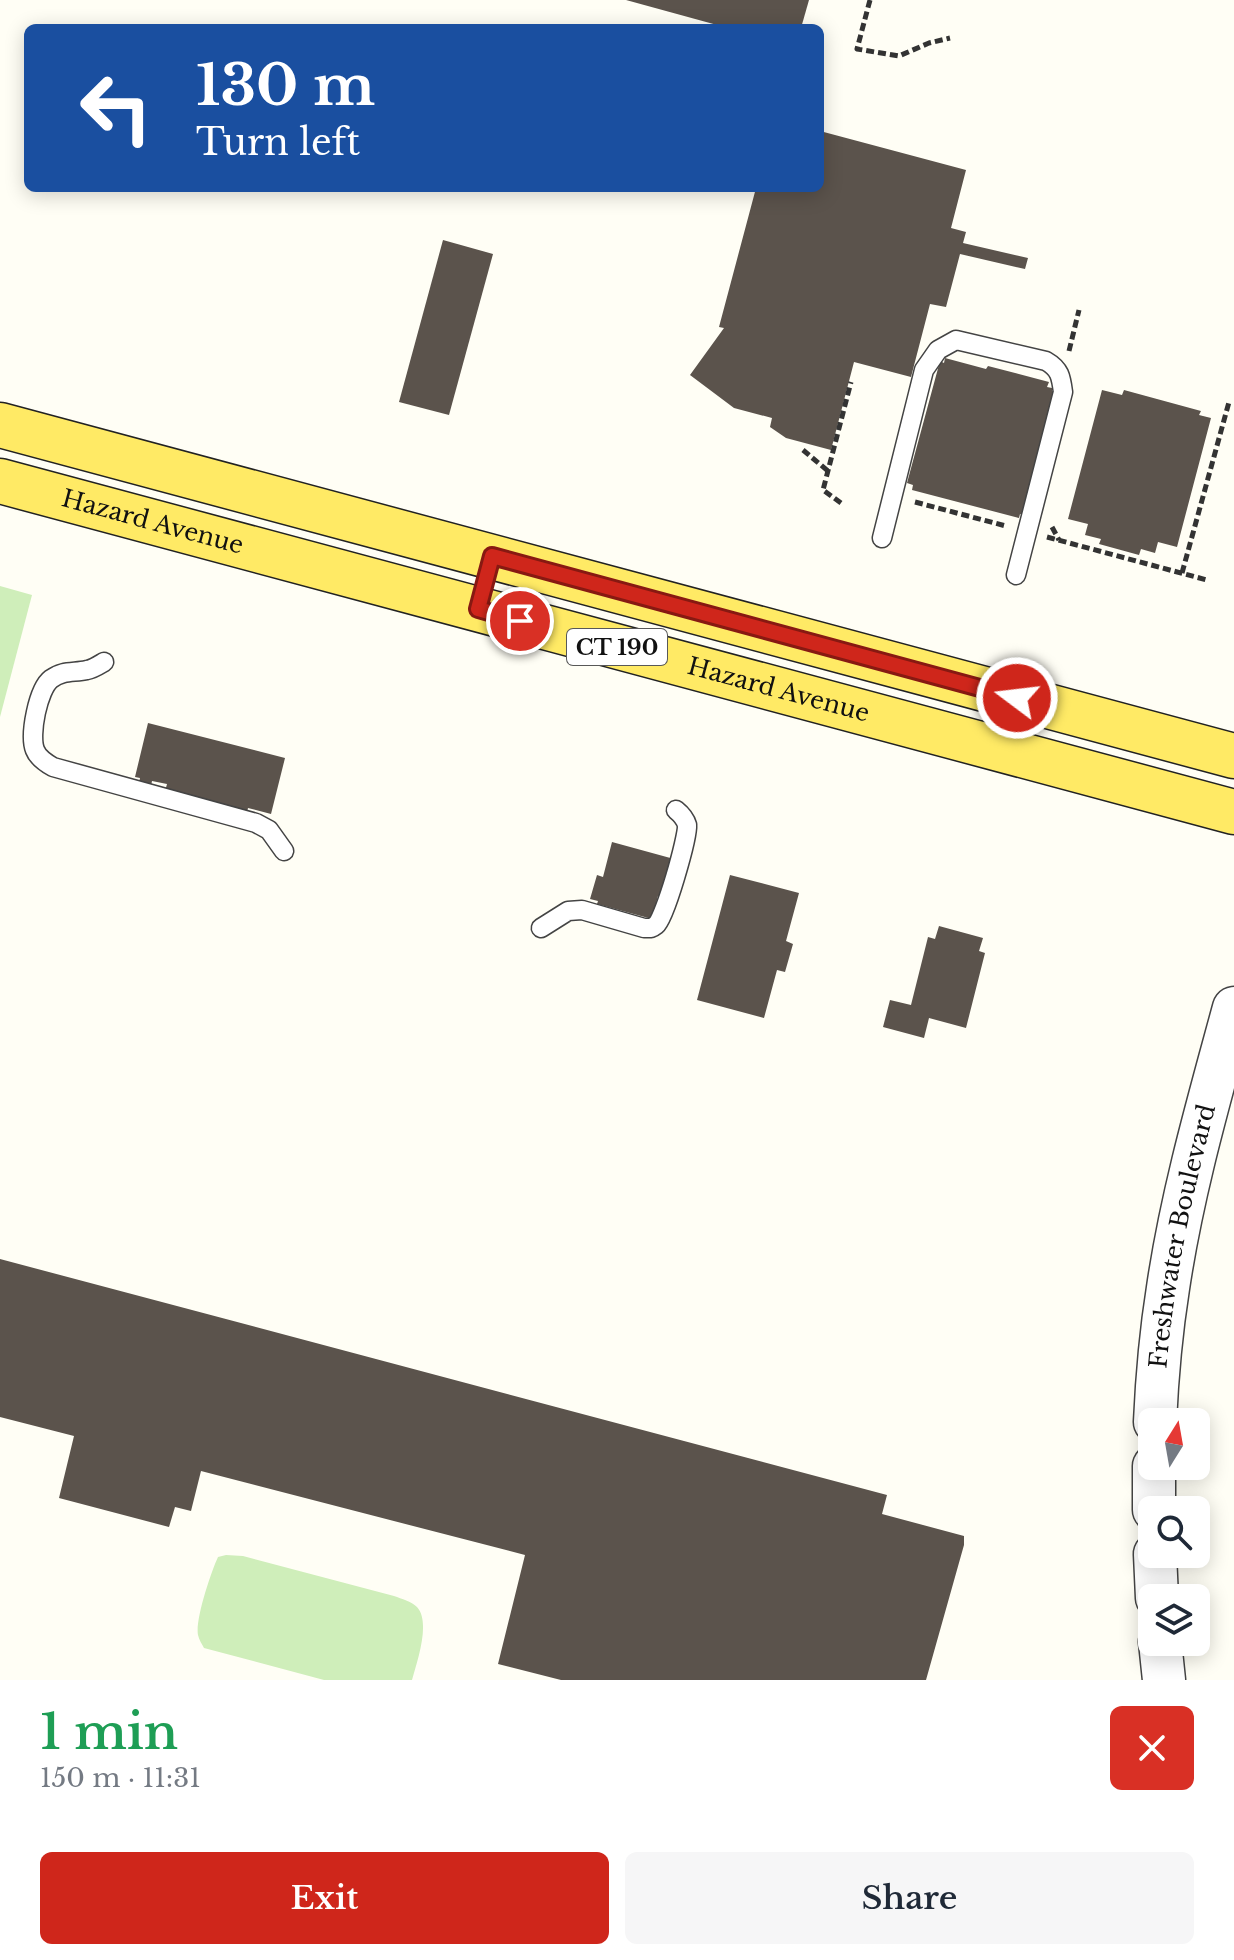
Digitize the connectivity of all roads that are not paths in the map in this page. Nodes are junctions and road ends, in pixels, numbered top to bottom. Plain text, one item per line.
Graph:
1 (0, 425) edge
2 (0, 481) edge
3 (882, 538) dead end
4 (512, 562) junction
5 (1016, 575) dead end
6 (478, 609) junction
7 (520, 621) junction
8 (104, 662) dead end
9 (1234, 756) edge
10 (676, 810) dead end
11 (1234, 812) edge
12 (284, 851) dead end
13 (541, 928) dead end
14 (1234, 1008) edge
15 (1156, 1408) edge
16 (1161, 1656) edge
17 (1164, 1680) edge

1 - 4 main road, CT 190
2 - 6 main road, Hazard Avenue / CT 190
3 - 5 lane
4 - 6 main road
4 - 7 main road
4 - 9 main road, CT 190
6 - 7 main road, Hazard Avenue / CT 190
7 - 11 main road, Hazard Avenue / CT 190
8 - 12 lane
10 - 13 lane
14 - 15 street, Freshwater Boulevard
16 - 17 street

